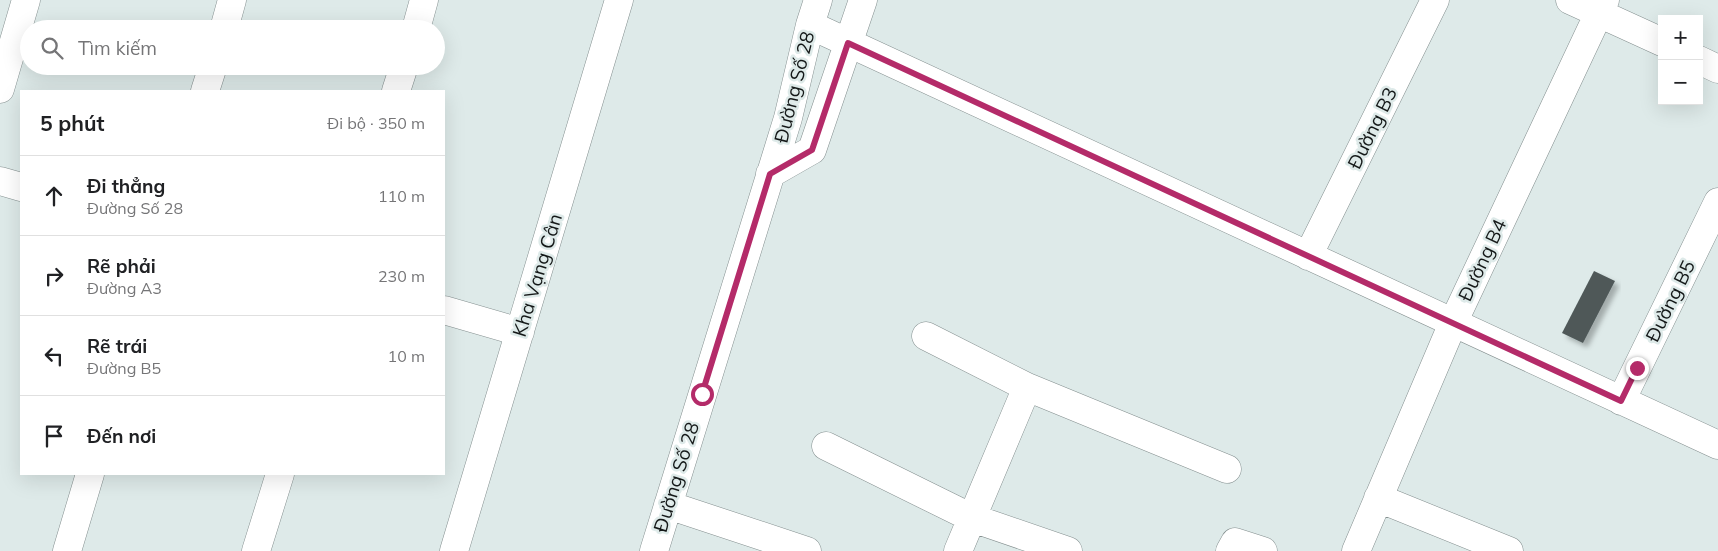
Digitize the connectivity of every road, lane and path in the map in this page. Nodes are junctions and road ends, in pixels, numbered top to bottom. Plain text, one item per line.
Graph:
1 (26, 0) edge
2 (232, 0) edge
3 (424, 0) edge
4 (619, 0) edge
5 (863, 0) edge
6 (1435, 0) edge
7 (1570, 0) edge
8 (1602, 7) edge
9 (814, 13) edge
10 (20, 20) edge
11 (226, 20) edge
12 (418, 20) edge
13 (20, 21) edge
14 (1658, 40) edge
15 (848, 43) junction
16 (1703, 62) edge
17 (1718, 68) edge
18 (209, 75) edge
19 (401, 75) edge
20 (0, 89) edge
21 (205, 90) edge
22 (396, 90) edge
23 (770, 174) junction
24 (0, 181) edge
25 (20, 187) edge
26 (1718, 202) edge
27 (1308, 256) junction
28 (445, 310) edge
29 (1453, 322) junction
30 (520, 332) junction
31 (926, 336) dead end
32 (1027, 387) junction
33 (1621, 401) junction
34 (1718, 445) edge
35 (826, 446) dead end
36 (1227, 469) dead end
37 (90, 475) edge
38 (280, 475) edge
39 (1378, 498) junction
40 (668, 505) junction
41 (972, 518) junction
42 (67, 551) edge
43 (256, 551) edge
44 (454, 551) edge
45 (654, 551) edge
46 (807, 551) edge
47 (958, 551) edge
48 (1068, 551) edge
49 (1230, 551) edge
50 (1263, 551) edge
51 (1356, 551) edge
52 (1509, 551) edge

1 - 10 street
2 - 11 street
3 - 12 street
4 - 30 street, Kha Vạng Cân
5 - 15 street, Đường Số 28
6 - 27 street, Đường B3
7 - 8 street
8 - 14 street
8 - 29 street, Đường B4
9 - 15 street
9 - 23 street, Đường Số 28
13 - 20 street
15 - 23 street, Đường Số 28
15 - 27 street
16 - 17 street
18 - 21 street
19 - 22 street
23 - 40 street, Đường Số 28
24 - 25 street
26 - 33 street, Đường B5
27 - 29 street
28 - 30 street
29 - 33 street
29 - 39 street, Đường B4
30 - 44 street, Kha Vạng Cân
31 - 32 street
32 - 36 street
32 - 41 street
33 - 34 street
35 - 41 street
37 - 42 street
38 - 43 street
39 - 51 street, Đường B4
39 - 52 street
40 - 45 street, Đường Số 28
40 - 46 street
41 - 47 street
41 - 48 street
49 - 50 street

